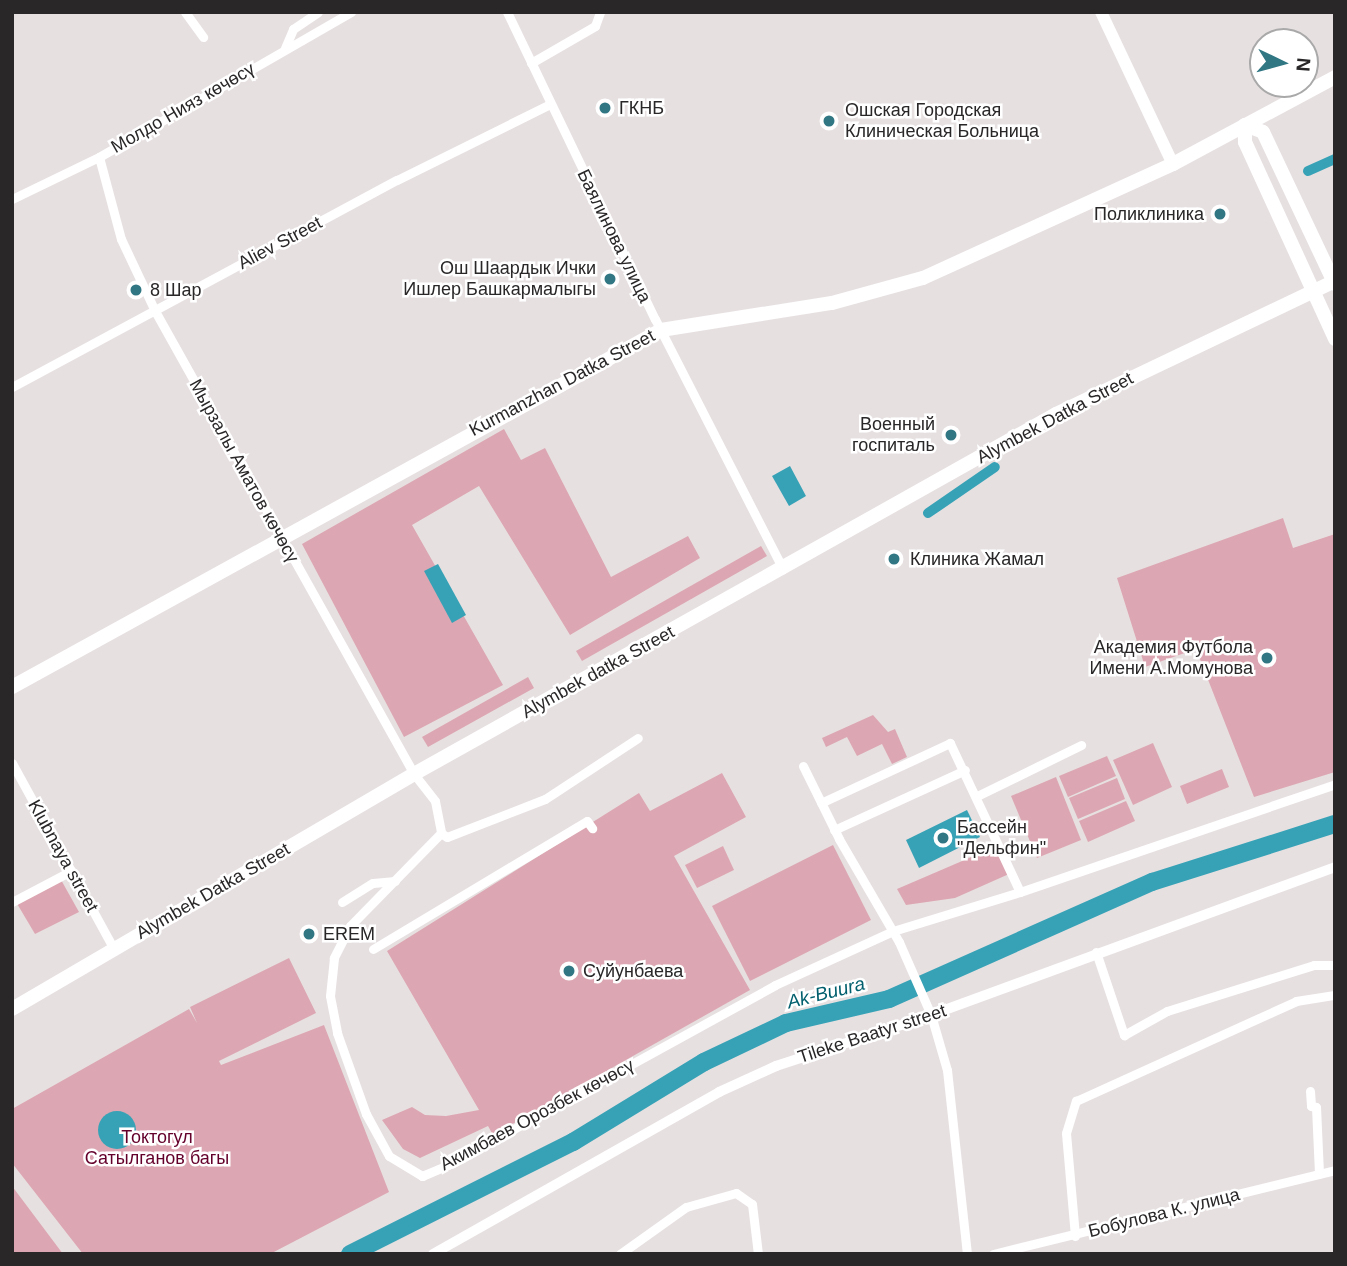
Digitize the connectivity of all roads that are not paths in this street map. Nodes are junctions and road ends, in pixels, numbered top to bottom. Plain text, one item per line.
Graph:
1 (185, 12) edge
2 (318, 12) edge
3 (351, 12) edge
4 (507, 12) edge
5 (600, 12) edge
6 (1101, 12) edge
7 (204, 37) dead end
8 (285, 49) junction
9 (531, 63) junction
10 (1335, 77) edge
11 (550, 104) junction
12 (1245, 125) junction
13 (99, 157) junction
14 (1173, 164) junction
15 (12, 198) edge
16 (1334, 282) edge
17 (1312, 290) junction
18 (155, 311) junction
19 (661, 330) junction
20 (1335, 338) edge
21 (12, 387) edge
22 (280, 537) junction
23 (783, 569) junction
24 (12, 687) edge
25 (638, 738) dead end
26 (1081, 745) dead end
27 (12, 763) edge
28 (803, 766) dead end
29 (965, 770) junction
30 (414, 774) junction
31 (1335, 784) edge
32 (977, 796) junction
33 (821, 803) junction
34 (592, 828) dead end
35 (834, 830) junction
36 (441, 832) junction
37 (1335, 867) edge
38 (71, 871) junction
39 (395, 881) junction
40 (1020, 892) junction
41 (12, 902) edge
42 (342, 902) dead end
43 (893, 931) junction
44 (114, 949) junction
45 (373, 949) dead end
46 (1096, 952) junction
47 (1335, 965) edge
48 (1335, 995) edge
49 (12, 1009) edge
50 (931, 1015) junction
51 (1310, 1091) dead end
52 (1335, 1170) edge
53 (1319, 1174) junction
54 (1075, 1236) junction
55 (433, 1254) edge
56 (620, 1254) edge
57 (758, 1254) edge
58 (967, 1254) edge
59 (993, 1254) edge

1 - 7 street
2 - 8 street
3 - 8 street, Молдо Нияз көчөсү
4 - 9 street, Баялинова улица
5 - 9 street
6 - 14 main road
8 - 13 street, Молдо Нияз көчөсү
9 - 11 street, Баялинова улица
10 - 12 main road, Kurmanzhan Datka Street
11 - 18 street, Aliev Street
11 - 19 street, Баялинова улица
12 - 14 main road, Kurmanzhan Datka Street
12 - 16 main road
12 - 17 main road
13 - 15 street, Молдо Нияз көчөсү
13 - 18 street, Мырзалы Аматов көчөсү
14 - 19 main road, Kurmanzhan Datka Street
16 - 17 main road, Alymbek Datka Street
17 - 20 main road
17 - 23 main road, Alymbek Datka Street
18 - 21 street, Aliev Street
18 - 22 street, Мырзалы Аматов көчөсү
19 - 22 main road, Kurmanzhan Datka Street
19 - 23 street, Баялинова улица
22 - 24 main road, Kurmanzhan Datka Street
22 - 30 street, Мырзалы Аматов көчөсү
23 - 30 main road, Alymbek datka Street
25 - 36 street
26 - 32 street
27 - 38 street, Klubnaya street
28 - 33 street
29 - 32 street
29 - 33 street
29 - 35 street
30 - 36 street
30 - 44 main road, Alymbek Datka Street
31 - 40 street
32 - 40 street
33 - 35 street
34 - 45 street
35 - 43 street
36 - 39 street, Акимбаев Орозбек көчөсү
37 - 46 street, Tileke Baatyr street
38 - 41 street
38 - 44 street, Klubnaya street
39 - 42 street
39 - 43 street, Акимбаев Орозбек көчөсү
40 - 43 street
43 - 50 street
44 - 49 main road, Alymbek Datka Street
46 - 47 street
46 - 50 street, Tileke Baatyr street
48 - 54 street
50 - 55 street, Tileke Baatyr street
50 - 58 street
51 - 53 street
52 - 53 street, Бобулова К. улица
53 - 54 street, Бобулова К. улица
54 - 59 street, Бобулова К. улица
56 - 57 street

